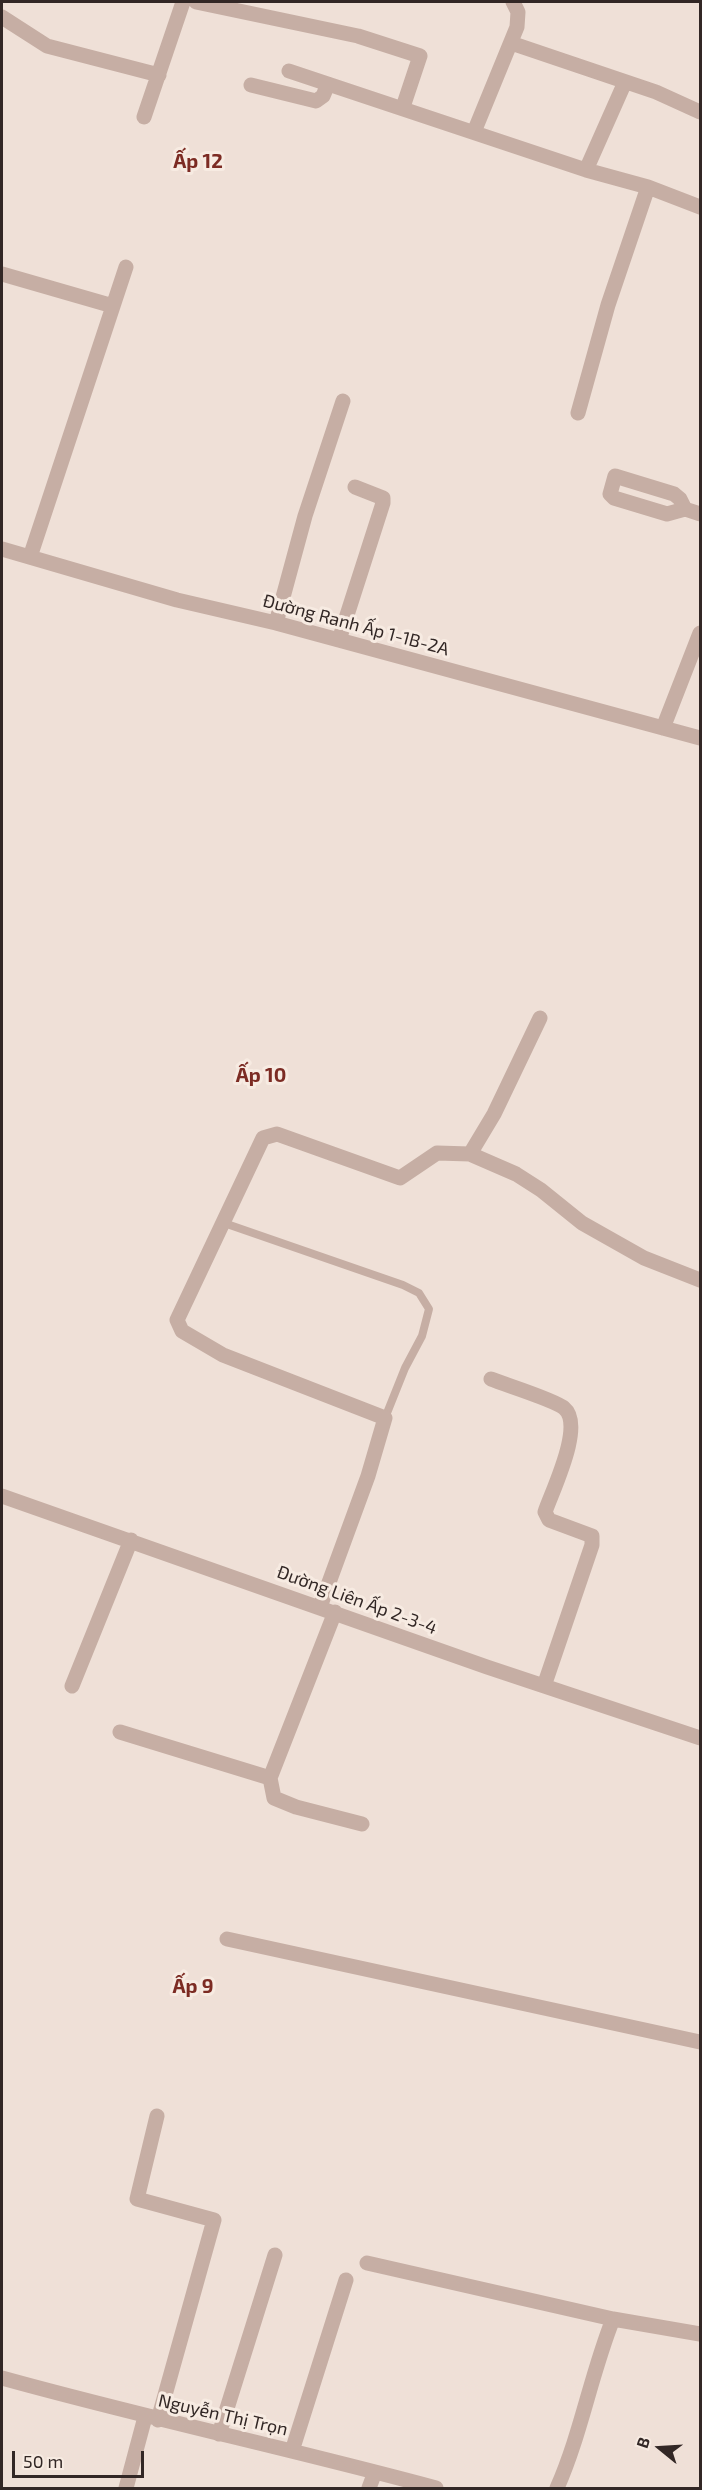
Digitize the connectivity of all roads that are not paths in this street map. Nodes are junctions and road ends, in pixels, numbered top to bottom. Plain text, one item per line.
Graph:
1 (183, 2) edge
2 (196, 2) edge
3 (513, 2) edge
4 (2, 17) edge
5 (511, 43) junction
6 (289, 71) dead end
7 (159, 75) junction
8 (625, 82) junction
9 (328, 84) junction
10 (251, 85) dead end
11 (403, 107) junction
12 (700, 112) edge
13 (144, 117) dead end
14 (474, 132) junction
15 (586, 170) junction
16 (648, 187) junction
17 (700, 207) edge
18 (126, 267) dead end
19 (2, 274) edge
20 (112, 306) junction
21 (343, 401) dead end
22 (578, 413) dead end
23 (355, 487) dead end
24 (685, 509) dead end
25 (700, 514) edge
26 (2, 549) edge
27 (30, 557) junction
28 (276, 623) junction
29 (700, 633) edge
30 (339, 640) junction
31 (663, 728) junction
32 (700, 738) edge
33 (540, 1018) dead end
34 (470, 1154) junction
35 (224, 1223) junction
36 (700, 1280) edge
37 (491, 1379) dead end
38 (385, 1419) junction
39 (2, 1496) edge
40 (131, 1540) junction
41 (320, 1607) junction
42 (335, 1612) junction
43 (72, 1686) dead end
44 (544, 1686) junction
45 (120, 1732) dead end
46 (700, 1738) edge
47 (270, 1778) junction
48 (362, 1824) dead end
49 (227, 1939) dead end
50 (700, 2042) edge
51 (157, 2116) dead end
52 (275, 2256) dead end
53 (367, 2263) dead end
54 (346, 2280) dead end
55 (613, 2319) junction
56 (700, 2334) edge
57 (2, 2379) edge
58 (152, 2419) junction
59 (219, 2434) junction
60 (292, 2451) junction
61 (375, 2472) junction
62 (126, 2488) edge
63 (369, 2488) edge
64 (436, 2488) edge
65 (557, 2488) edge

1 - 7 street
2 - 11 street
3 - 5 street
4 - 7 street
5 - 8 street
5 - 14 street
6 - 9 street
7 - 13 street
8 - 12 street
8 - 15 street
9 - 10 street
9 - 11 street
11 - 14 street
14 - 15 street
15 - 16 street
16 - 17 street
16 - 22 street
18 - 20 street
19 - 20 street
20 - 27 street
21 - 28 street
23 - 30 street
24 - 25 street
26 - 27 street, Đường Ranh Ấp 1-1B-2A
27 - 28 street, Đường Ranh Ấp 1-1B-2A
28 - 30 street, Đường Ranh Ấp 1-1B-2A
29 - 31 street
30 - 31 street, Đường Ranh Ấp 1-1B-2A
31 - 32 street, Đường Ranh Ấp 1-1B-2A
33 - 34 street
34 - 35 street
34 - 36 street
35 - 38 street
35 - 38 lane
37 - 44 street
38 - 41 street
39 - 40 street, Đường Liên Ấp 2-3-4
40 - 41 street, Đường Liên Ấp 2-3-4
40 - 43 street
41 - 42 street, Đường Liên Ấp 2-3-4
42 - 44 street, Đường Liên Ấp 2-3-4
42 - 47 street
44 - 46 street, Đường Liên Ấp 2-3-4
45 - 47 street
47 - 48 street
49 - 50 street
51 - 58 street
52 - 59 street
53 - 55 street
54 - 60 street
55 - 56 street
55 - 65 street
57 - 58 street, Nguyễn Thị Trọn
58 - 59 street, Nguyễn Thị Trọn
58 - 62 street
59 - 60 street, Nguyễn Thị Trọn
60 - 61 street, Nguyễn Thị Trọn
61 - 63 street
61 - 64 street, Nguyễn Thị Trọn

